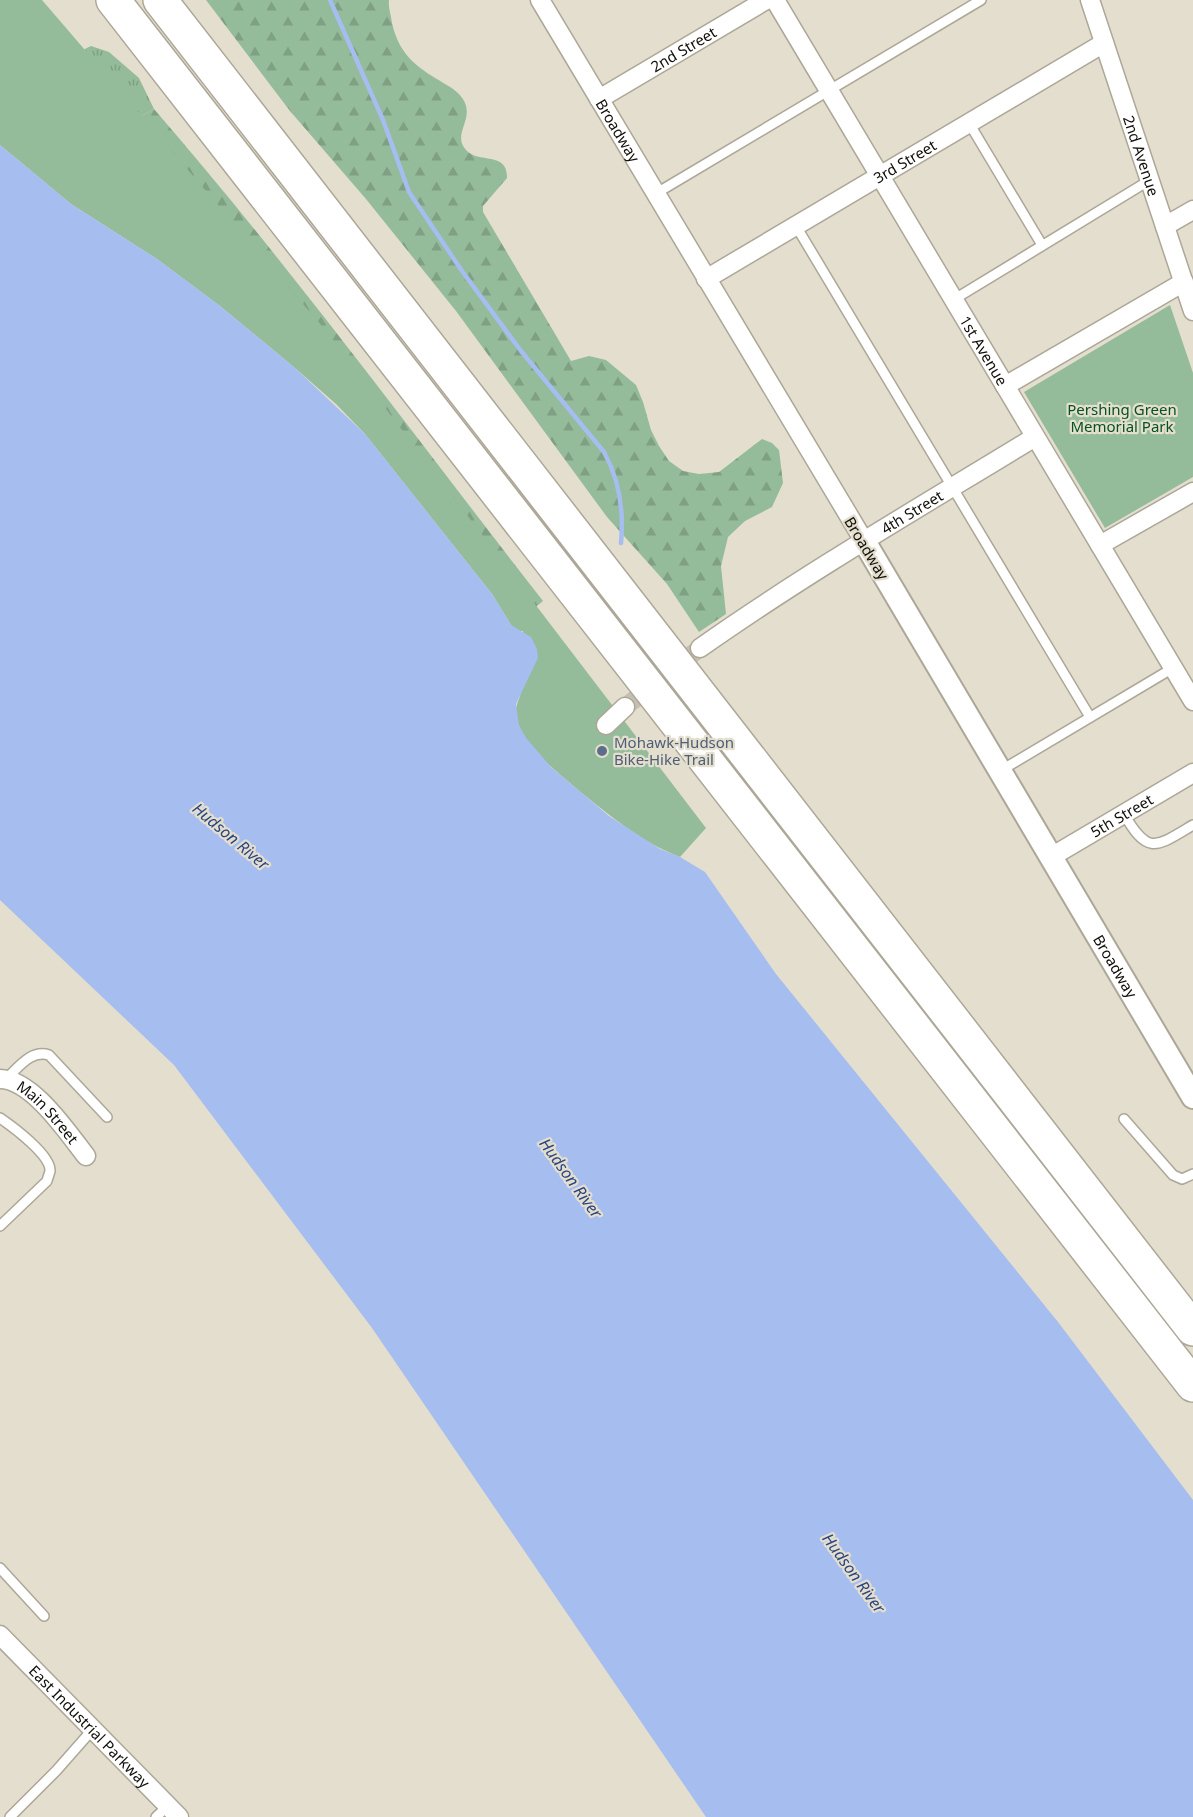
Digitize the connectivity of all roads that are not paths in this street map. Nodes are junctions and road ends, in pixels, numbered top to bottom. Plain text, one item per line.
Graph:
1 (113, 0) edge
2 (160, 0) edge
3 (766, 0) edge
4 (775, 0) edge
5 (981, 0) edge
6 (1090, 0) edge
7 (545, 2) edge
8 (1104, 43) junction
9 (828, 90) junction
10 (599, 99) junction
11 (969, 123) junction
12 (879, 176) junction
13 (1150, 180) junction
14 (655, 194) junction
15 (1193, 210) edge
16 (795, 226) junction
17 (1165, 226) junction
18 (1042, 245) junction
19 (706, 279) junction
20 (1184, 282) junction
21 (953, 300) junction
22 (1193, 312) edge
23 (1005, 386) junction
24 (1035, 437) junction
25 (952, 488) junction
26 (1193, 492) edge
27 (864, 541) junction
28 (1100, 545) junction
29 (700, 648) tunnel mouth
30 (1173, 668) junction
31 (1193, 701) edge
32 (626, 707) tunnel mouth
33 (1090, 717) junction
34 (606, 725) dead end
35 (1000, 771) junction
36 (1193, 773) edge
37 (1124, 814) junction
38 (1193, 825) edge
39 (1051, 857) junction
40 (3, 1079) edge
41 (1193, 1097) edge
42 (107, 1117) dead end
43 (0, 1118) edge
44 (1124, 1119) dead end
45 (86, 1156) dead end
46 (1193, 1174) edge
47 (0, 1227) edge
48 (1193, 1329) edge
49 (1193, 1385) edge
50 (0, 1568) edge
51 (44, 1616) dead end
52 (0, 1635) edge
53 (93, 1729) junction
54 (168, 1813) edge
55 (10, 1817) edge

1 - 49 highway
2 - 48 highway
3 - 10 street, 2nd Street
4 - 9 street, 1st Avenue
5 - 9 lane
6 - 8 street, 2nd Avenue
7 - 10 street, Broadway
8 - 11 street, 3rd Street
8 - 13 street, 2nd Avenue
9 - 12 street, 1st Avenue
9 - 14 lane
10 - 14 street, Broadway
11 - 12 street, 3rd Street
11 - 18 lane
12 - 16 street, 3rd Street
12 - 21 street, 1st Avenue
13 - 17 street, 2nd Avenue
13 - 18 lane
14 - 19 street, Broadway
15 - 17 street
16 - 19 street, 3rd Street
16 - 25 lane
17 - 20 street, 2nd Avenue
18 - 21 lane
19 - 27 street, Broadway
20 - 22 street, 2nd Avenue
20 - 23 street
21 - 23 street, 1st Avenue
23 - 24 street, 1st Avenue
24 - 25 street, 4th Street
24 - 28 street, 1st Avenue
25 - 27 street, 4th Street
25 - 33 lane
26 - 28 street
27 - 29 street, 4th Street
27 - 35 street, Broadway
28 - 30 street, 1st Avenue
30 - 31 street, 1st Avenue
30 - 33 lane
32 - 34 street
33 - 35 lane
35 - 39 street, Broadway
36 - 37 street, 5th Street
37 - 38 lane
37 - 39 street, 5th Street
39 - 41 street, Broadway
40 - 42 lane
40 - 45 street, Main Street
43 - 47 lane
44 - 46 lane
50 - 51 lane
52 - 53 street, East Industrial Parkway
53 - 54 street, East Industrial Parkway
53 - 55 lane

